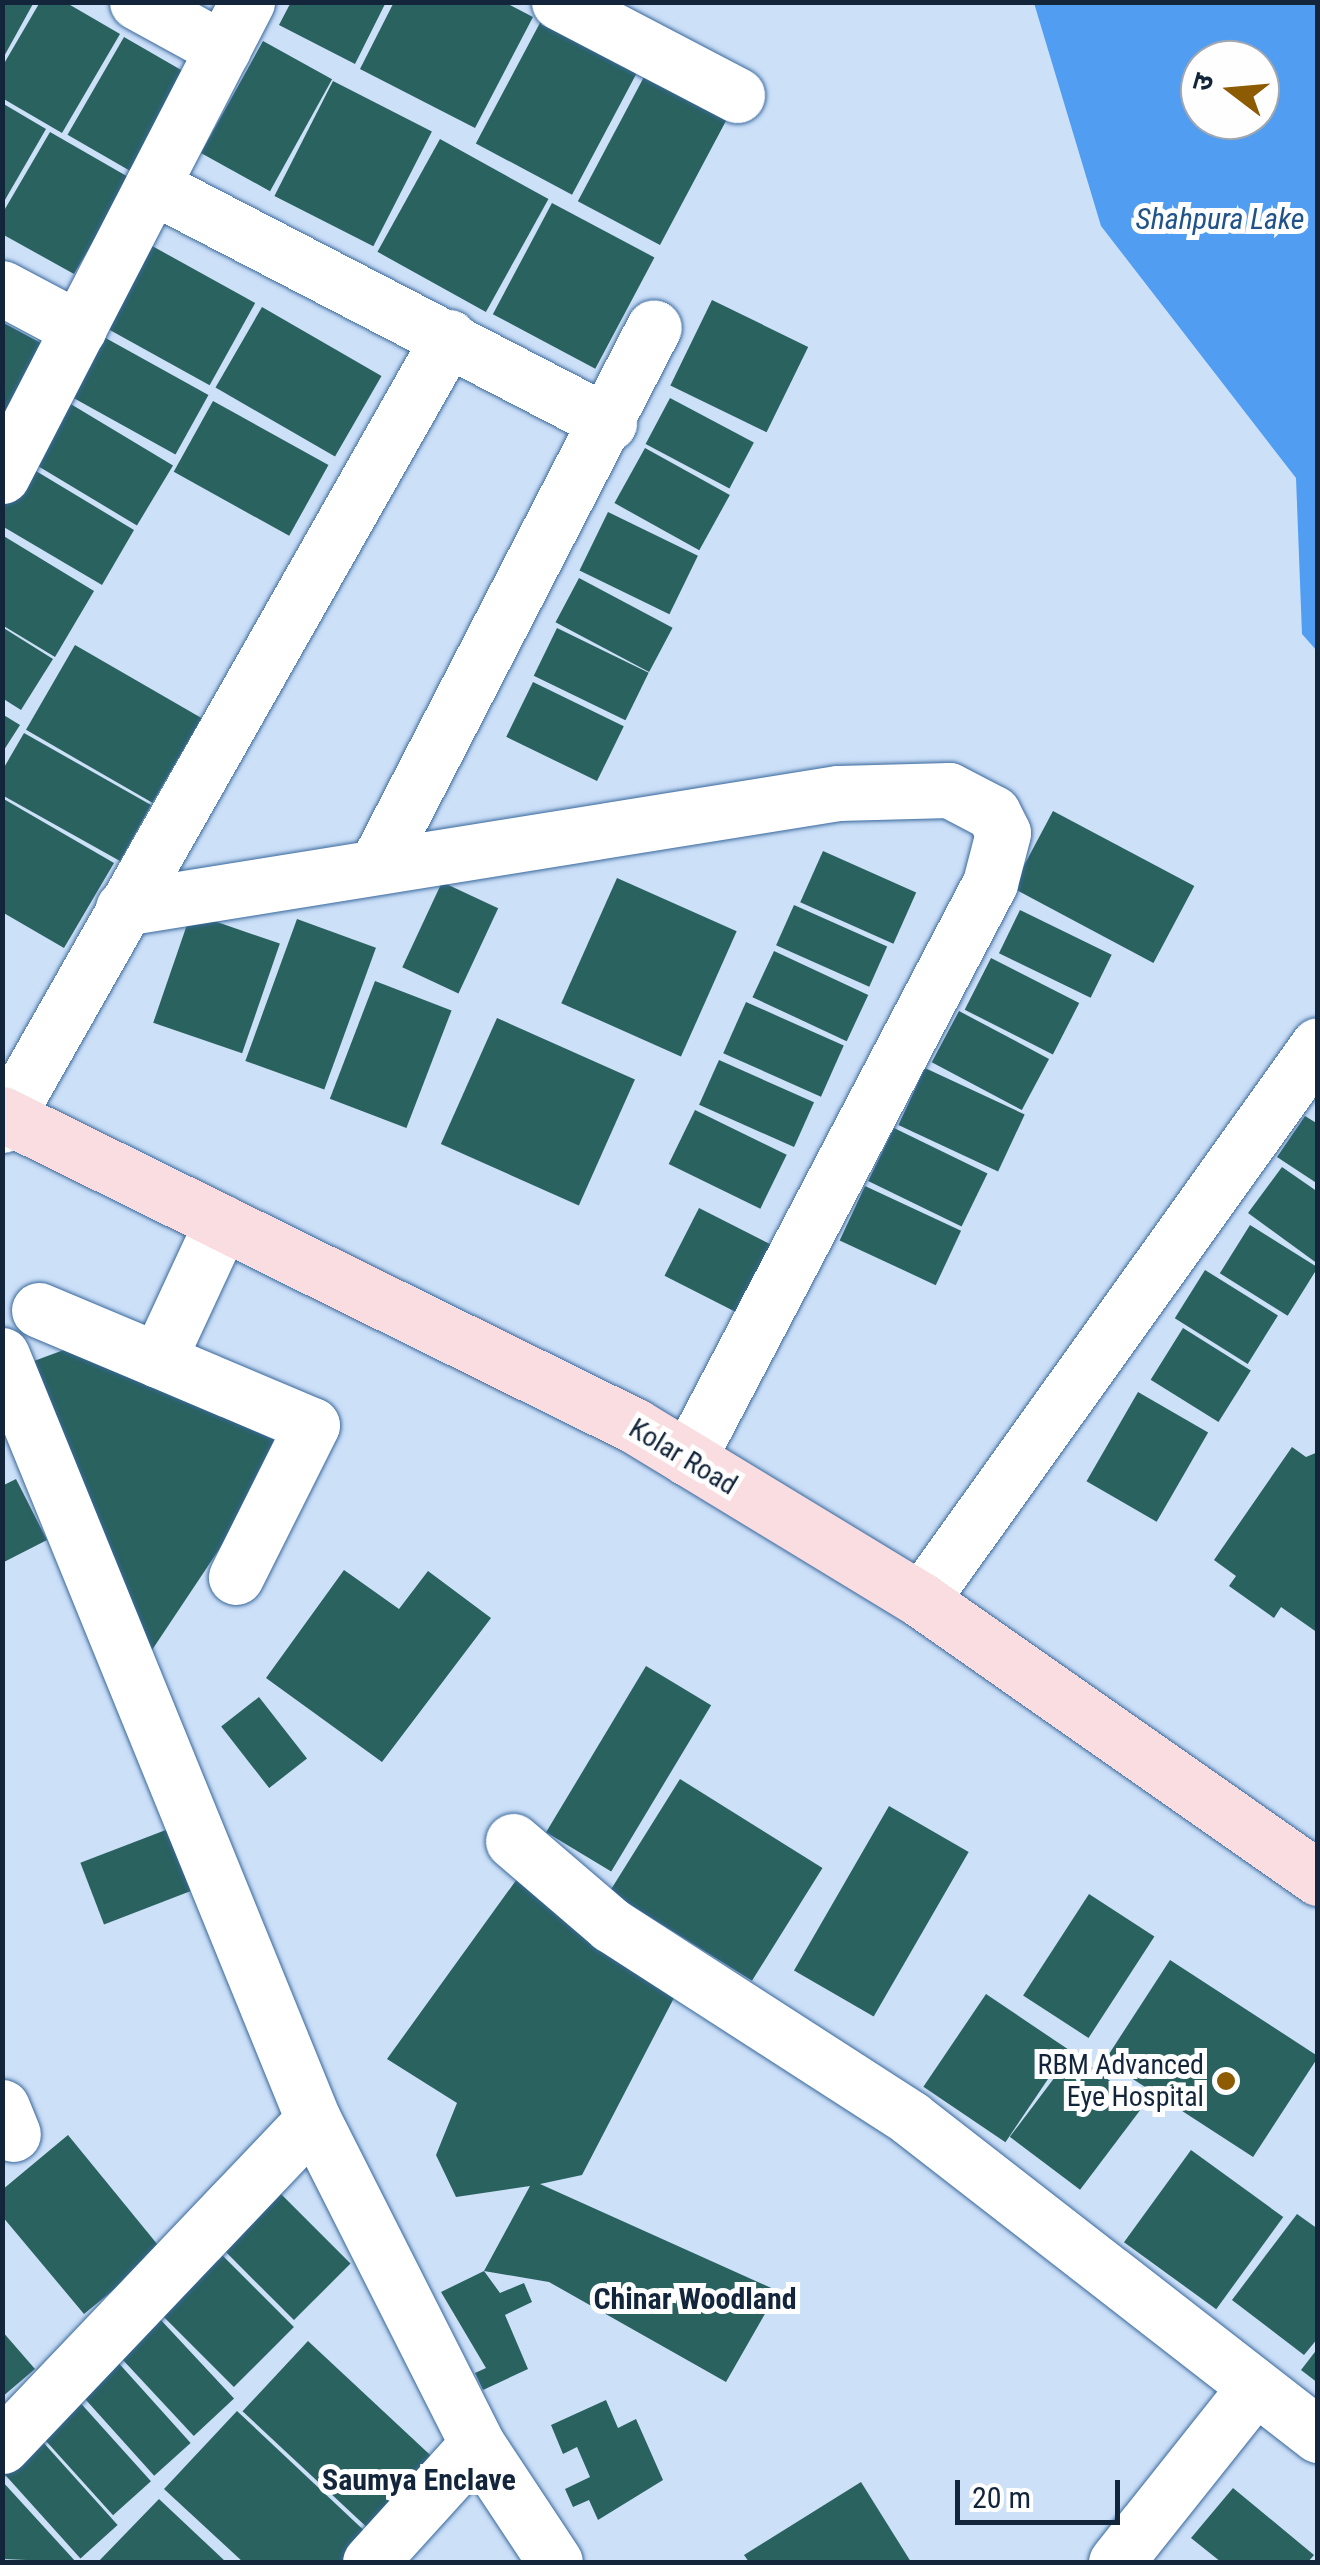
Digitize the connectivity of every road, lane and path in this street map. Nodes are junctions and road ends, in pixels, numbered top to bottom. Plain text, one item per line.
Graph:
1 (137, 2) edge
2 (559, 2) edge
3 (235, 26) edge
4 (737, 95) dead end
5 (152, 186) junction
6 (2, 288) edge
7 (654, 327) dead end
8 (79, 329) junction
9 (450, 338) junction
10 (609, 422) junction
11 (2, 476) edge
12 (376, 866) junction
13 (123, 908) junction
14 (1318, 1044) edge
15 (3, 1118) edge
16 (222, 1222) junction
17 (39, 1310) dead end
18 (2, 1356) edge
19 (158, 1360) junction
20 (688, 1459) junction
21 (236, 1576) dead end
22 (921, 1600) junction
23 (513, 1841) dead end
24 (1318, 1878) edge
25 (313, 2119) junction
26 (1255, 2387) junction
27 (1318, 2435) edge
28 (476, 2444) junction
29 (2, 2446) edge
30 (370, 2562) edge
31 (555, 2562) edge
32 (1116, 2562) edge

1 - 3 street
2 - 4 street
3 - 5 street
5 - 8 street
5 - 9 street
6 - 8 street
7 - 10 street
8 - 11 street
9 - 10 street
9 - 13 street
10 - 12 street
12 - 13 street
12 - 20 street
13 - 15 street
14 - 22 street
15 - 16 main road, Kolar Road
16 - 19 street
16 - 20 main road, Kolar Road
17 - 19 street
18 - 25 street
19 - 21 street
20 - 22 main road, Kolar Road
22 - 24 main road, Kolar Road
23 - 26 street
25 - 28 street
25 - 29 street
26 - 27 street
26 - 32 street
28 - 30 street
28 - 31 street

